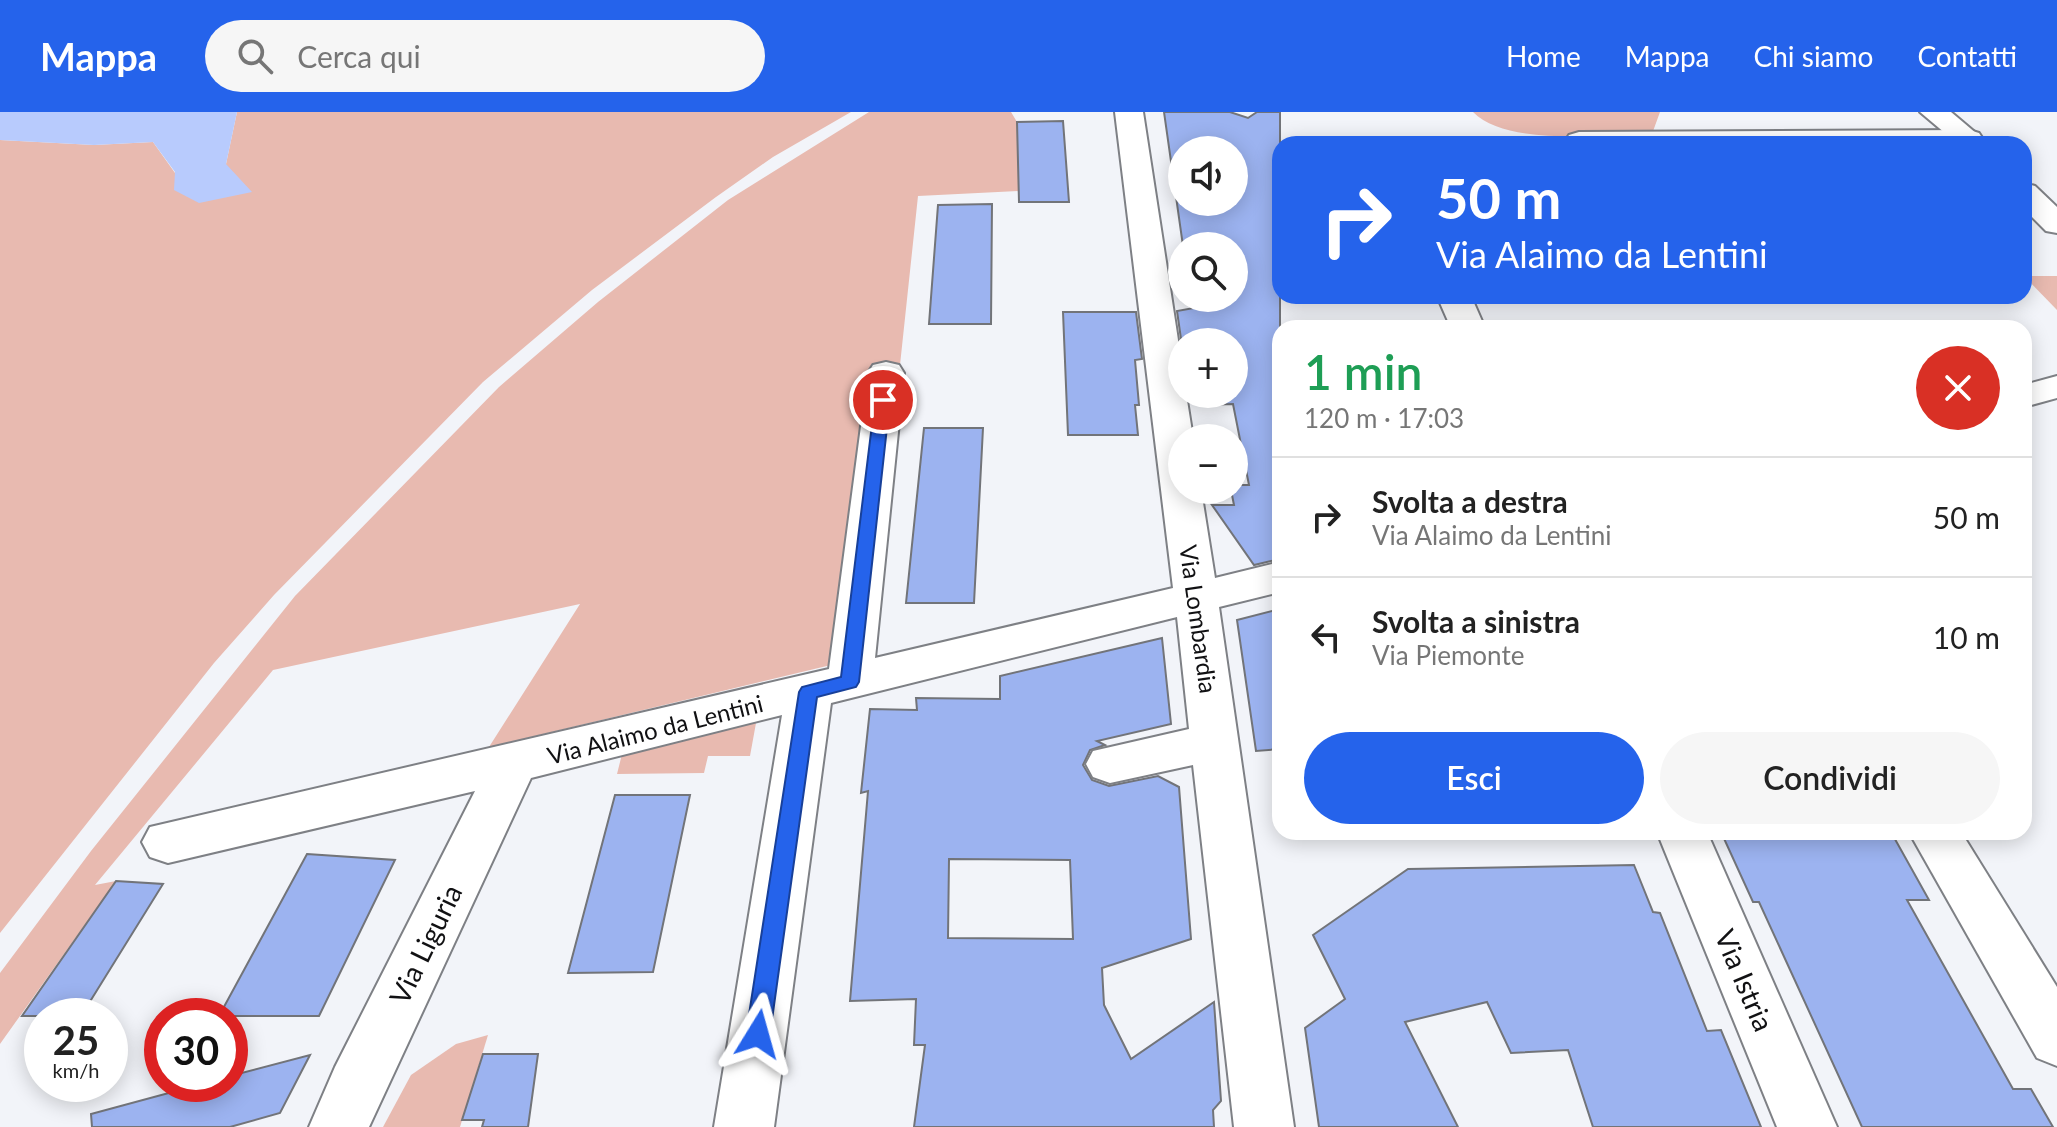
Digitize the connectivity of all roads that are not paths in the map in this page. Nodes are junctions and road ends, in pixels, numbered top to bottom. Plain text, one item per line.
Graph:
1 (1129, 112) edge
2 (1934, 112) edge
3 (1944, 112) edge
4 (1964, 136) edge
5 (1966, 136) edge
6 (2032, 200) edge
7 (2057, 224) edge
8 (886, 373) dead end
9 (2057, 387) edge
10 (2032, 394) edge
11 (1272, 579) edge
12 (1196, 597) junction
13 (829, 687) junction
14 (1215, 742) junction
15 (514, 763) junction
16 (1110, 764) dead end
17 (1685, 840) edge
18 (1939, 840) edge
19 (168, 842) dead end
20 (2057, 1039) edge
21 (339, 1127) edge
22 (744, 1127) edge
23 (1264, 1127) edge
24 (1807, 1127) edge

1 - 12 street, Via Lombardia
2 - 4 street
3 - 5 street
6 - 7 street
8 - 13 street
9 - 10 street
11 - 12 street, Via Alaimo da Lentini
12 - 13 street, Via Alaimo da Lentini
12 - 14 street, Via Lombardia
13 - 15 street, Via Alaimo da Lentini
13 - 22 street
14 - 16 street
14 - 23 street, Via Lombardia
15 - 19 street, Via Alaimo da Lentini
15 - 21 street, Via Liguria
17 - 24 street, Via Istria
18 - 20 street

